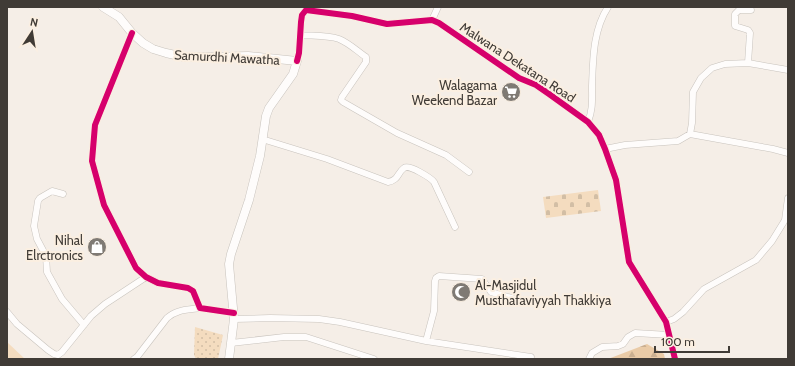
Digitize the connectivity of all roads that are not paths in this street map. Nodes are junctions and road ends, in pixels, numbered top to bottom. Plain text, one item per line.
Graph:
1 (103, 7) edge
2 (438, 7) edge
3 (608, 7) edge
4 (308, 9) edge
5 (751, 10) dead end
6 (432, 20) junction
7 (132, 33) junction
8 (300, 35) junction
9 (297, 61) junction
10 (748, 63) junction
11 (788, 70) edge
12 (588, 122) junction
13 (690, 134) junction
14 (262, 139) junction
15 (606, 149) junction
16 (788, 153) edge
17 (469, 172) dead end
18 (63, 194) dead end
19 (788, 198) edge
20 (787, 219) edge
21 (455, 227) dead end
22 (146, 277) junction
23 (515, 299) dead end
24 (200, 308) junction
25 (7, 312) edge
26 (234, 316) junction
27 (666, 322) junction
28 (84, 325) junction
29 (669, 335) junction
30 (426, 341) junction
31 (231, 343) junction
32 (531, 357) dead end
33 (134, 359) edge
34 (229, 359) edge
35 (374, 359) edge
36 (589, 359) edge
37 (675, 359) edge

1 - 7 main road, Samurdhi Mawatha
2 - 6 street
3 - 12 street
4 - 6 street
4 - 8 street
5 - 10 street
6 - 12 street, Malwana Dekatana Road
7 - 9 main road, Samurdhi Mawatha
7 - 22 street
8 - 9 street
8 - 17 street
9 - 14 main road
10 - 11 street
10 - 13 street
12 - 15 street, Malwana Dekatana Road
13 - 15 street
13 - 16 street
14 - 21 street
14 - 26 main road
15 - 27 street, Malwana Dekatana Road
18 - 28 street
19 - 20 street
20 - 27 street
22 - 24 street
22 - 28 street
23 - 30 street
24 - 26 street
24 - 33 street
25 - 28 street
26 - 30 street
26 - 31 main road
27 - 29 street, Malwana Dekatana Road
29 - 36 street
29 - 37 street, Malwana Dekatana Road
30 - 32 street
31 - 34 main road
31 - 35 street

